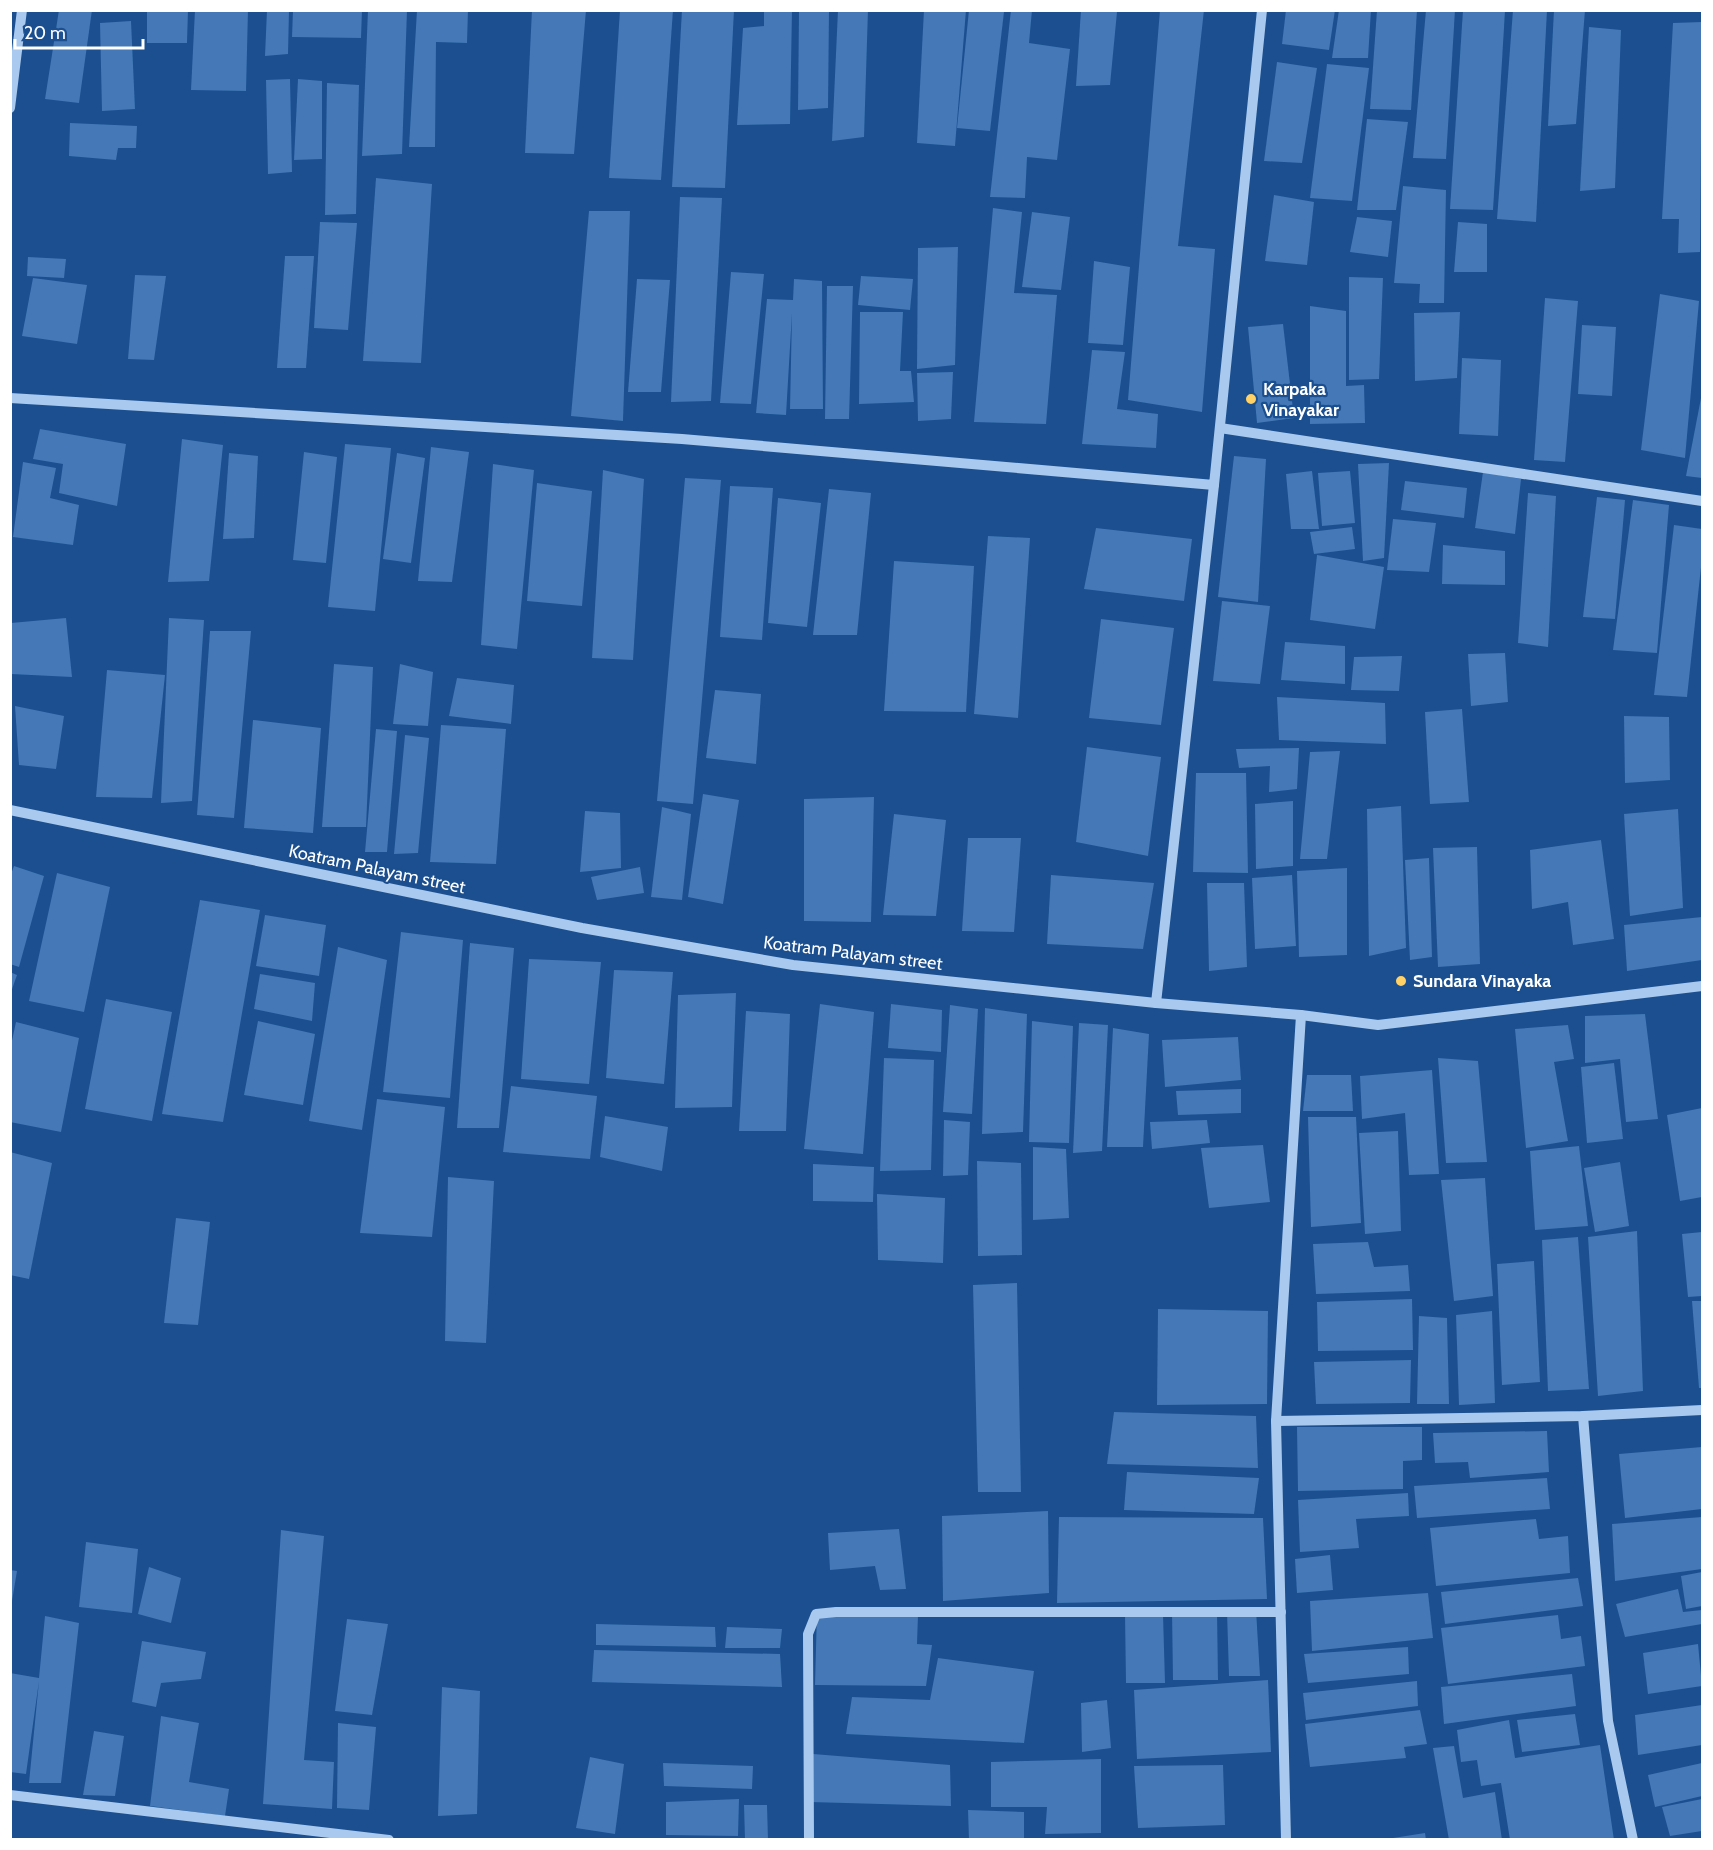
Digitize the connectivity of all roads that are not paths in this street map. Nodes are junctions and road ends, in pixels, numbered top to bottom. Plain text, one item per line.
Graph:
1 (22, 10) edge
2 (1262, 10) edge
3 (10, 108) edge
4 (10, 398) edge
5 (1220, 428) junction
6 (1214, 485) junction
7 (1702, 501) edge
8 (10, 810) edge
9 (1702, 986) edge
10 (1156, 1003) junction
11 (1301, 1015) junction
12 (1702, 1410) edge
13 (1583, 1416) junction
14 (1276, 1421) junction
15 (1281, 1612) junction
16 (10, 1795) edge
17 (389, 1839) edge
18 (809, 1839) edge
19 (1286, 1839) edge
20 (1633, 1839) edge

1 - 3 street
2 - 5 street
4 - 6 street
5 - 6 street
5 - 7 street
6 - 10 street
8 - 10 street, Koatram Palayam street
9 - 11 street, Koatram Palayam street
10 - 11 street, Koatram Palayam street
11 - 14 street
12 - 13 street
13 - 14 street
13 - 20 street
14 - 15 street
15 - 18 street
15 - 19 street
16 - 17 street

